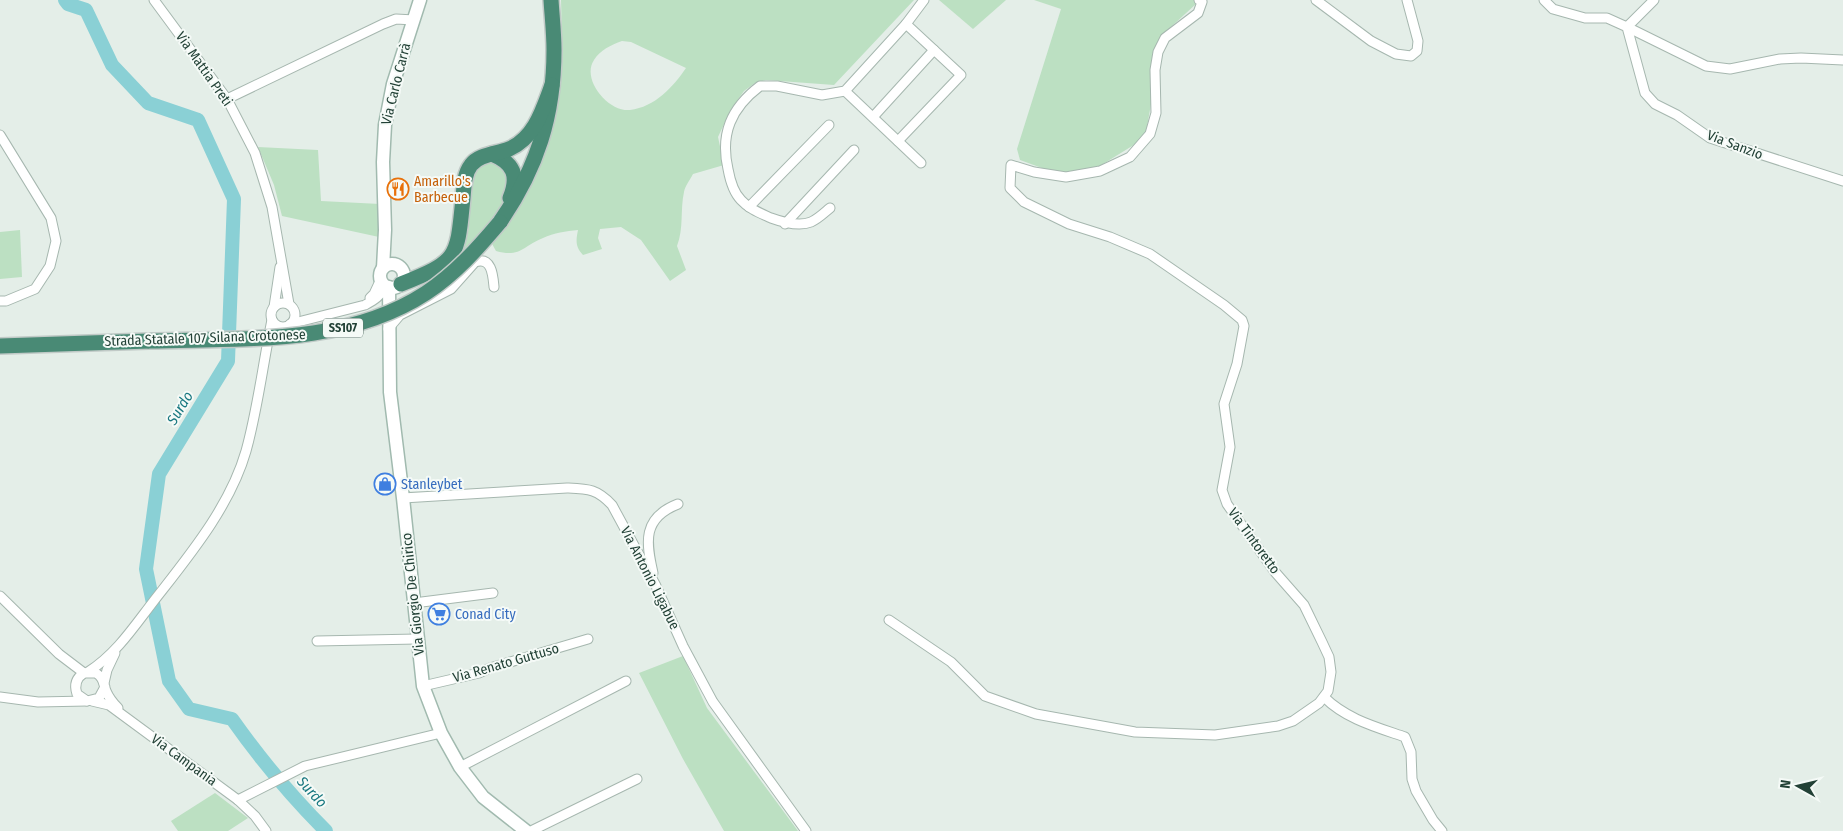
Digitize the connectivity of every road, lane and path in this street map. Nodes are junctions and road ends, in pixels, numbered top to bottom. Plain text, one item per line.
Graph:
1 (154, 0) edge
2 (420, 0) edge
3 (551, 0) edge
4 (924, 0) edge
5 (1199, 0) edge
6 (1316, 0) edge
7 (1407, 0) edge
8 (1544, 0) edge
9 (1654, 0) edge
10 (414, 20) junction
11 (906, 24) junction
12 (1626, 27) junction
13 (934, 50) junction
14 (1843, 60) edge
15 (552, 84) junction
16 (845, 91) junction
17 (228, 99) junction
18 (873, 117) junction
19 (829, 126) dead end
20 (0, 135) edge
21 (898, 141) junction
22 (854, 150) dead end
23 (492, 154) junction
24 (921, 163) dead end
25 (1843, 181) edge
26 (749, 207) junction
27 (830, 208) dead end
28 (500, 222) junction
29 (785, 224) junction
30 (282, 257) junction
31 (392, 278) junction
32 (494, 287) dead end
33 (0, 301) edge
34 (291, 305) junction
35 (365, 306) junction
36 (274, 307) junction
37 (316, 317) junction
38 (272, 320) junction
39 (388, 320) junction
40 (290, 324) junction
41 (280, 326) junction
42 (0, 346) edge
43 (264, 361) junction
44 (403, 498) junction
45 (678, 504) dead end
46 (656, 586) junction
47 (493, 593) dead end
48 (0, 596) edge
49 (414, 603) junction
50 (889, 620) dead end
51 (417, 639) junction
52 (588, 639) dead end
53 (316, 641) dead end
54 (119, 646) junction
55 (59, 654) junction
56 (86, 672) junction
57 (626, 681) dead end
58 (76, 684) junction
59 (104, 685) junction
60 (423, 686) junction
61 (0, 697) edge
62 (1324, 697) junction
63 (89, 701) junction
64 (58, 702) junction
65 (131, 721) junction
66 (441, 733) junction
67 (460, 767) junction
68 (636, 779) dead end
69 (238, 800) junction
70 (266, 831) edge
71 (526, 831) edge
72 (531, 831) edge
73 (806, 831) edge
74 (1442, 831) edge

1 - 17 street, Via Mattia Preti
2 - 10 main road, Via Carlo Carrà
3 - 15 highway, Strada Statale 107 Silana Crotonese / SS107
4 - 11 street
5 - 62 street, Via Tintoretto
6 - 7 street
8 - 12 street
9 - 12 street
10 - 17 street
10 - 31 main road, Via Carlo Carrà
11 - 13 street
11 - 16 street
12 - 14 street
12 - 25 street, Via Sanzio
13 - 18 street
13 - 21 street
15 - 23 highway
15 - 28 highway, Strada Statale 107 Silana Crotonese / SS107
16 - 18 street
16 - 26 street
17 - 30 street, Via Mattia Preti
18 - 21 street
19 - 26 street
20 - 33 street
21 - 24 street
22 - 29 street
23 - 28 highway
23 - 31 highway
26 - 29 street
27 - 29 street
28 - 42 highway, Strada Statale 107 Silana Crotonese / SS107, bridge
30 - 34 street, Via Mattia Preti
30 - 36 street, Via Mattia Preti
31 - 35 street
31 - 39 main road, Via Giorgio De Chirico
32 - 39 street
34 - 36 street
34 - 37 street
34 - 40 street, Via Mattia Preti
35 - 37 street
35 - 39 street
36 - 38 street, Via Mattia Preti
37 - 40 street
38 - 41 street
38 - 43 street, Via Mattia Preti
39 - 44 main road, Via Giorgio De Chirico
40 - 41 street
41 - 43 street
43 - 54 street
44 - 46 street, Via Antonio Ligabue
44 - 49 main road, Via Giorgio De Chirico
45 - 46 street
46 - 73 street, Via Antonio Ligabue
47 - 49 street
48 - 55 street
49 - 51 main road, Via Giorgio De Chirico
50 - 62 street
51 - 53 street
51 - 60 main road, Via Giorgio De Chirico
52 - 60 street, Via Renato Guttuso
54 - 56 street
54 - 59 street
55 - 56 street
55 - 58 street
56 - 58 street
56 - 59 street
57 - 67 street
58 - 63 street
58 - 64 street
59 - 63 street
59 - 65 street, Via Campania
60 - 66 main road, Via Giorgio De Chirico
61 - 64 street
62 - 74 street
63 - 64 street
63 - 65 street, Via Campania
65 - 69 street, Via Campania
66 - 67 main road, Via Giorgio De Chirico
66 - 69 street
67 - 71 main road, Via Giorgio De Chirico
68 - 72 street
69 - 70 street, Via Campania

